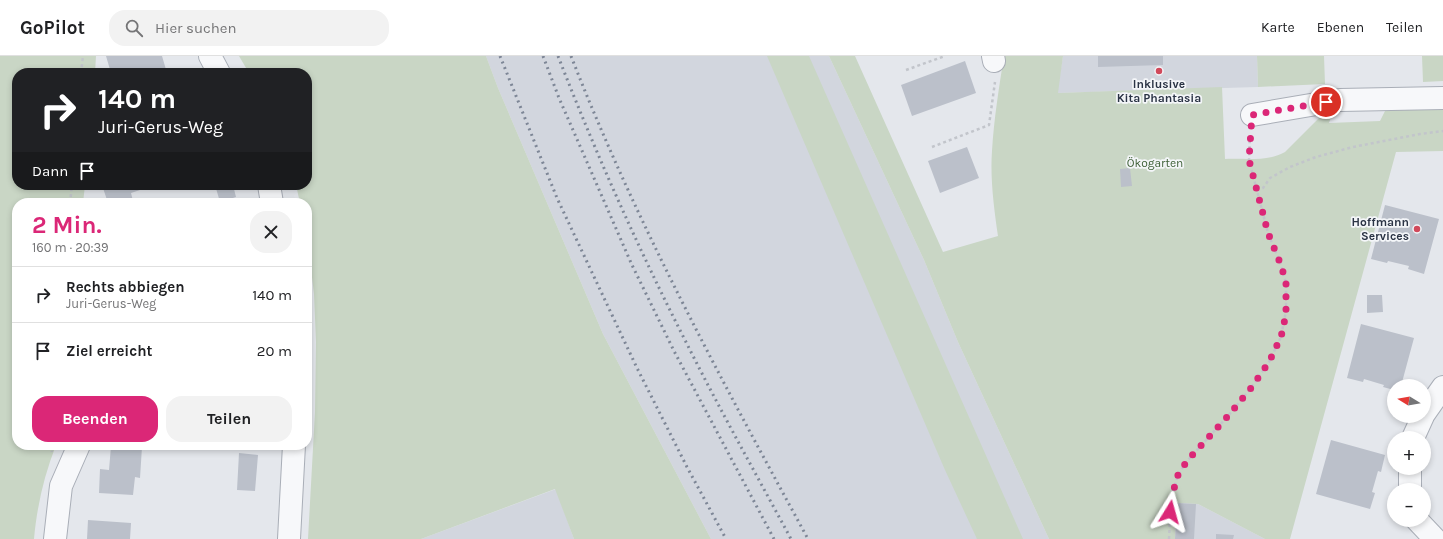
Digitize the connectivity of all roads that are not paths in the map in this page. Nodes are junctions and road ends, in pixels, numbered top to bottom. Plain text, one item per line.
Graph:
1 (210, 56) edge
2 (216, 68) edge
3 (1443, 98) edge
4 (1252, 115) road end
5 (1443, 386) edge
6 (1431, 403) edge
7 (77, 450) edge
8 (294, 450) edge
9 (1424, 527) edge
10 (55, 539) edge
11 (289, 539) edge
12 (1435, 539) edge

1 - 2 street
3 - 4 street
5 - 6 street
7 - 10 street
8 - 11 street
9 - 12 street

